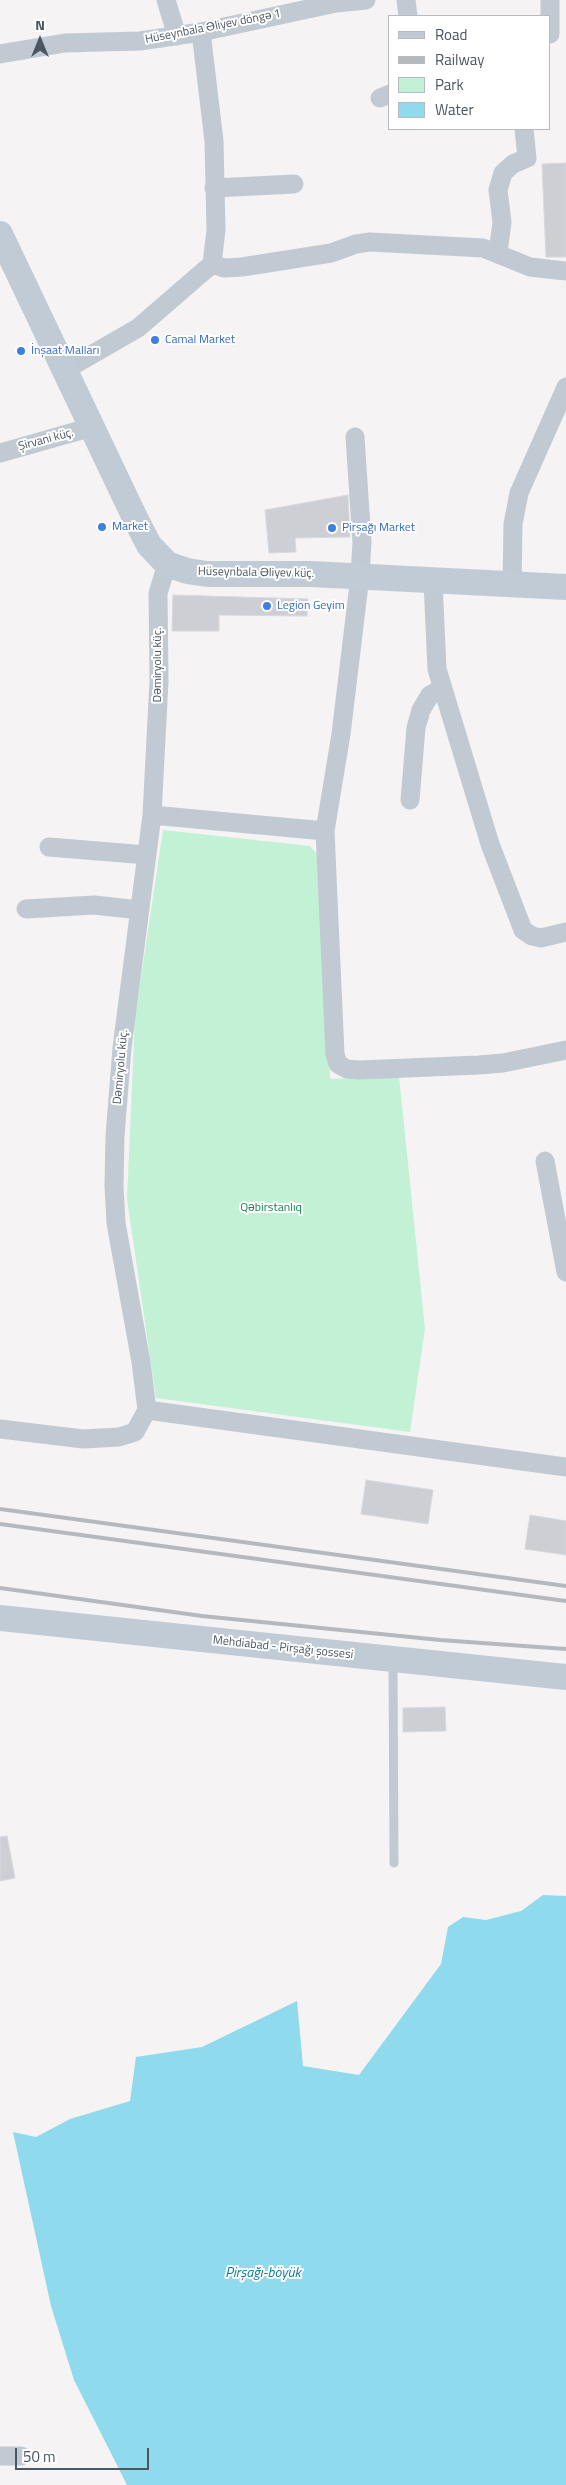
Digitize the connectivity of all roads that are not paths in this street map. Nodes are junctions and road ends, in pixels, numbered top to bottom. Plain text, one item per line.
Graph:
1 (166, 0) edge
2 (366, 0) edge
3 (406, 0) edge
4 (550, 0) edge
5 (408, 15) edge
6 (201, 32) junction
7 (556, 34) edge
8 (177, 36) junction
9 (0, 54) edge
10 (524, 130) edge
11 (294, 184) dead end
12 (214, 188) junction
13 (0, 234) edge
14 (498, 253) junction
15 (212, 264) junction
16 (566, 271) edge
17 (65, 370) junction
18 (566, 387) edge
19 (92, 427) junction
20 (355, 437) dead end
21 (0, 453) edge
22 (167, 564) junction
23 (360, 576) junction
24 (433, 582) junction
25 (512, 585) junction
26 (566, 587) edge
27 (441, 688) junction
28 (410, 800) dead end
29 (152, 815) junction
30 (325, 831) junction
31 (49, 846) dead end
32 (147, 854) junction
33 (26, 909) dead end
34 (140, 910) junction
35 (566, 932) edge
36 (566, 1050) edge
37 (545, 1161) dead end
38 (566, 1272) edge
39 (147, 1410) junction
40 (0, 1429) edge
41 (566, 1467) edge
42 (0, 1618) edge
43 (393, 1659) junction
44 (566, 1677) edge
45 (394, 1863) dead end
46 (0, 2456) edge
47 (21, 2456) dead end

1 - 8 street
2 - 6 street, Hüseynbala Əliyev döngə 1
3 - 5 street
4 - 7 street
6 - 8 street, Hüseynbala Əliyev döngə 1
6 - 12 street
8 - 9 street, Hüseynbala Əliyev döngə 1
10 - 14 street
11 - 12 street
12 - 15 street
13 - 17 street
14 - 15 street
14 - 16 street
15 - 17 street
17 - 19 street
18 - 25 street
19 - 21 street, Şirvani küç.
19 - 22 street
20 - 23 street
22 - 23 street, Hüseynbala Əliyev küç.
22 - 29 street, Dəmiryolu küç.
23 - 24 street, Hüseynbala Əliyev küç.
23 - 30 street
24 - 25 street, Hüseynbala Əliyev küç.
24 - 27 street
25 - 26 street, Hüseynbala Əliyev küç.
27 - 28 street
27 - 35 street
29 - 30 street
29 - 32 street, Dəmiryolu küç.
30 - 36 street
31 - 32 street
32 - 34 street, Dəmiryolu küç.
33 - 34 street
34 - 39 street, Dəmiryolu küç.
37 - 38 street
39 - 40 street
39 - 41 street
42 - 43 street, Mehdiabad - Pirşağı şossesi
43 - 44 street, Mehdiabad - Pirşağı şossesi
43 - 45 lane
46 - 47 street

